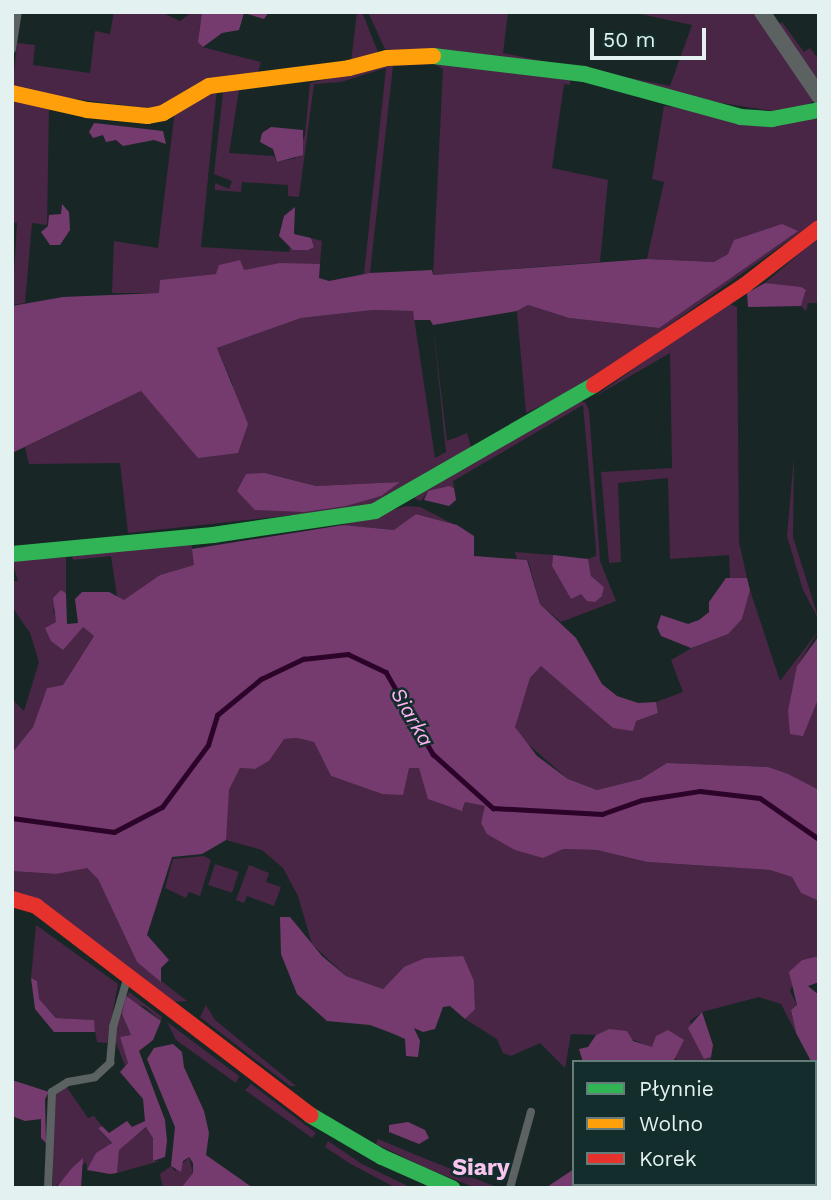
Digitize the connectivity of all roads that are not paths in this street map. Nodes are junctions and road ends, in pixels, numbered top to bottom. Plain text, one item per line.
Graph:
1 (18, 12) edge
2 (762, 12) edge
3 (12, 49) edge
4 (12, 93) edge
5 (819, 96) edge
6 (819, 110) edge
7 (819, 228) edge
8 (12, 554) edge
9 (12, 899) edge
10 (128, 975) junction
11 (531, 1112) dead end
12 (48, 1188) edge
13 (452, 1188) edge
14 (510, 1188) edge

1 - 3 lane
2 - 5 street
4 - 6 street
7 - 8 street
9 - 10 street
10 - 12 lane
10 - 13 street
11 - 14 lane

